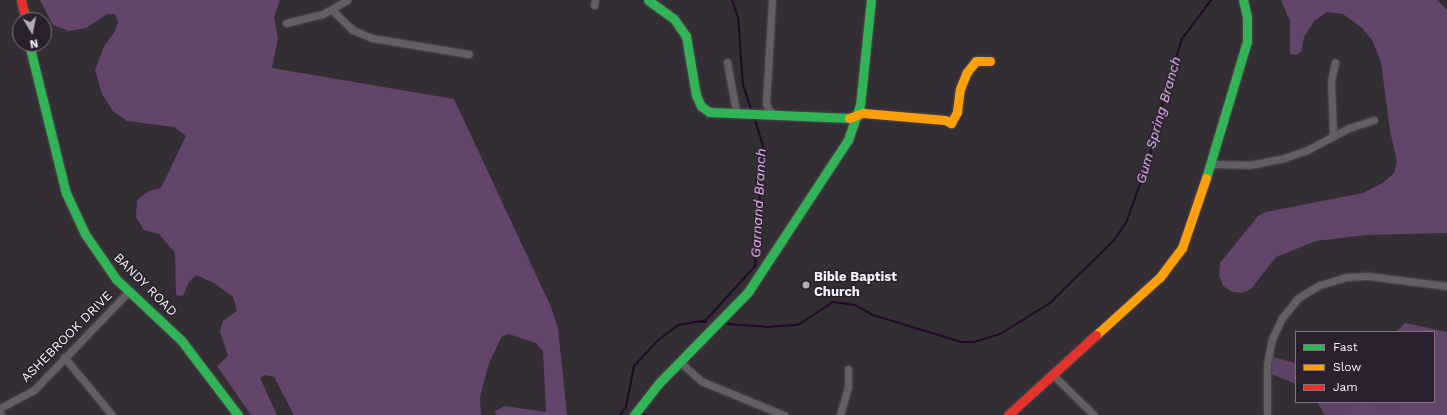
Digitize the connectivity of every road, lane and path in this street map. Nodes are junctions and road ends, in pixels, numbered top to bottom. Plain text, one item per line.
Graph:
1 (21, 0) edge
2 (347, 0) edge
3 (648, 0) edge
4 (772, 0) edge
5 (871, 0) edge
6 (1243, 0) edge
7 (332, 10) junction
8 (24, 12) edge
9 (286, 23) dead end
10 (31, 52) edge
11 (469, 54) dead end
12 (990, 61) dead end
13 (727, 62) dead end
14 (1335, 62) dead end
15 (736, 111) junction
16 (771, 113) junction
17 (859, 116) junction
18 (1374, 120) dead end
19 (1333, 136) junction
20 (1210, 164) junction
21 (1447, 286) edge
22 (129, 291) junction
23 (64, 357) junction
24 (680, 362) junction
25 (848, 369) dead end
26 (1052, 374) junction
27 (0, 408) edge
28 (112, 415) edge
29 (238, 415) edge
30 (634, 415) edge
31 (784, 415) edge
32 (840, 415) edge
33 (1008, 415) edge
34 (1094, 415) edge
35 (1267, 415) edge

1 - 8 street
2 - 7 street
3 - 15 street
4 - 16 street
5 - 17 street
6 - 20 street
7 - 9 street
7 - 11 street
10 - 22 street, BANDY ROAD
12 - 17 street
13 - 15 street
14 - 19 street
15 - 16 street
16 - 17 street
17 - 24 street
18 - 19 street
19 - 20 street
20 - 26 street
21 - 35 street
22 - 23 street, ASHEBROOK DRIVE
22 - 29 street, BANDY ROAD
23 - 27 street, ASHEBROOK DRIVE
23 - 28 street
24 - 30 street
24 - 31 street
25 - 32 street
26 - 33 street
26 - 34 street

